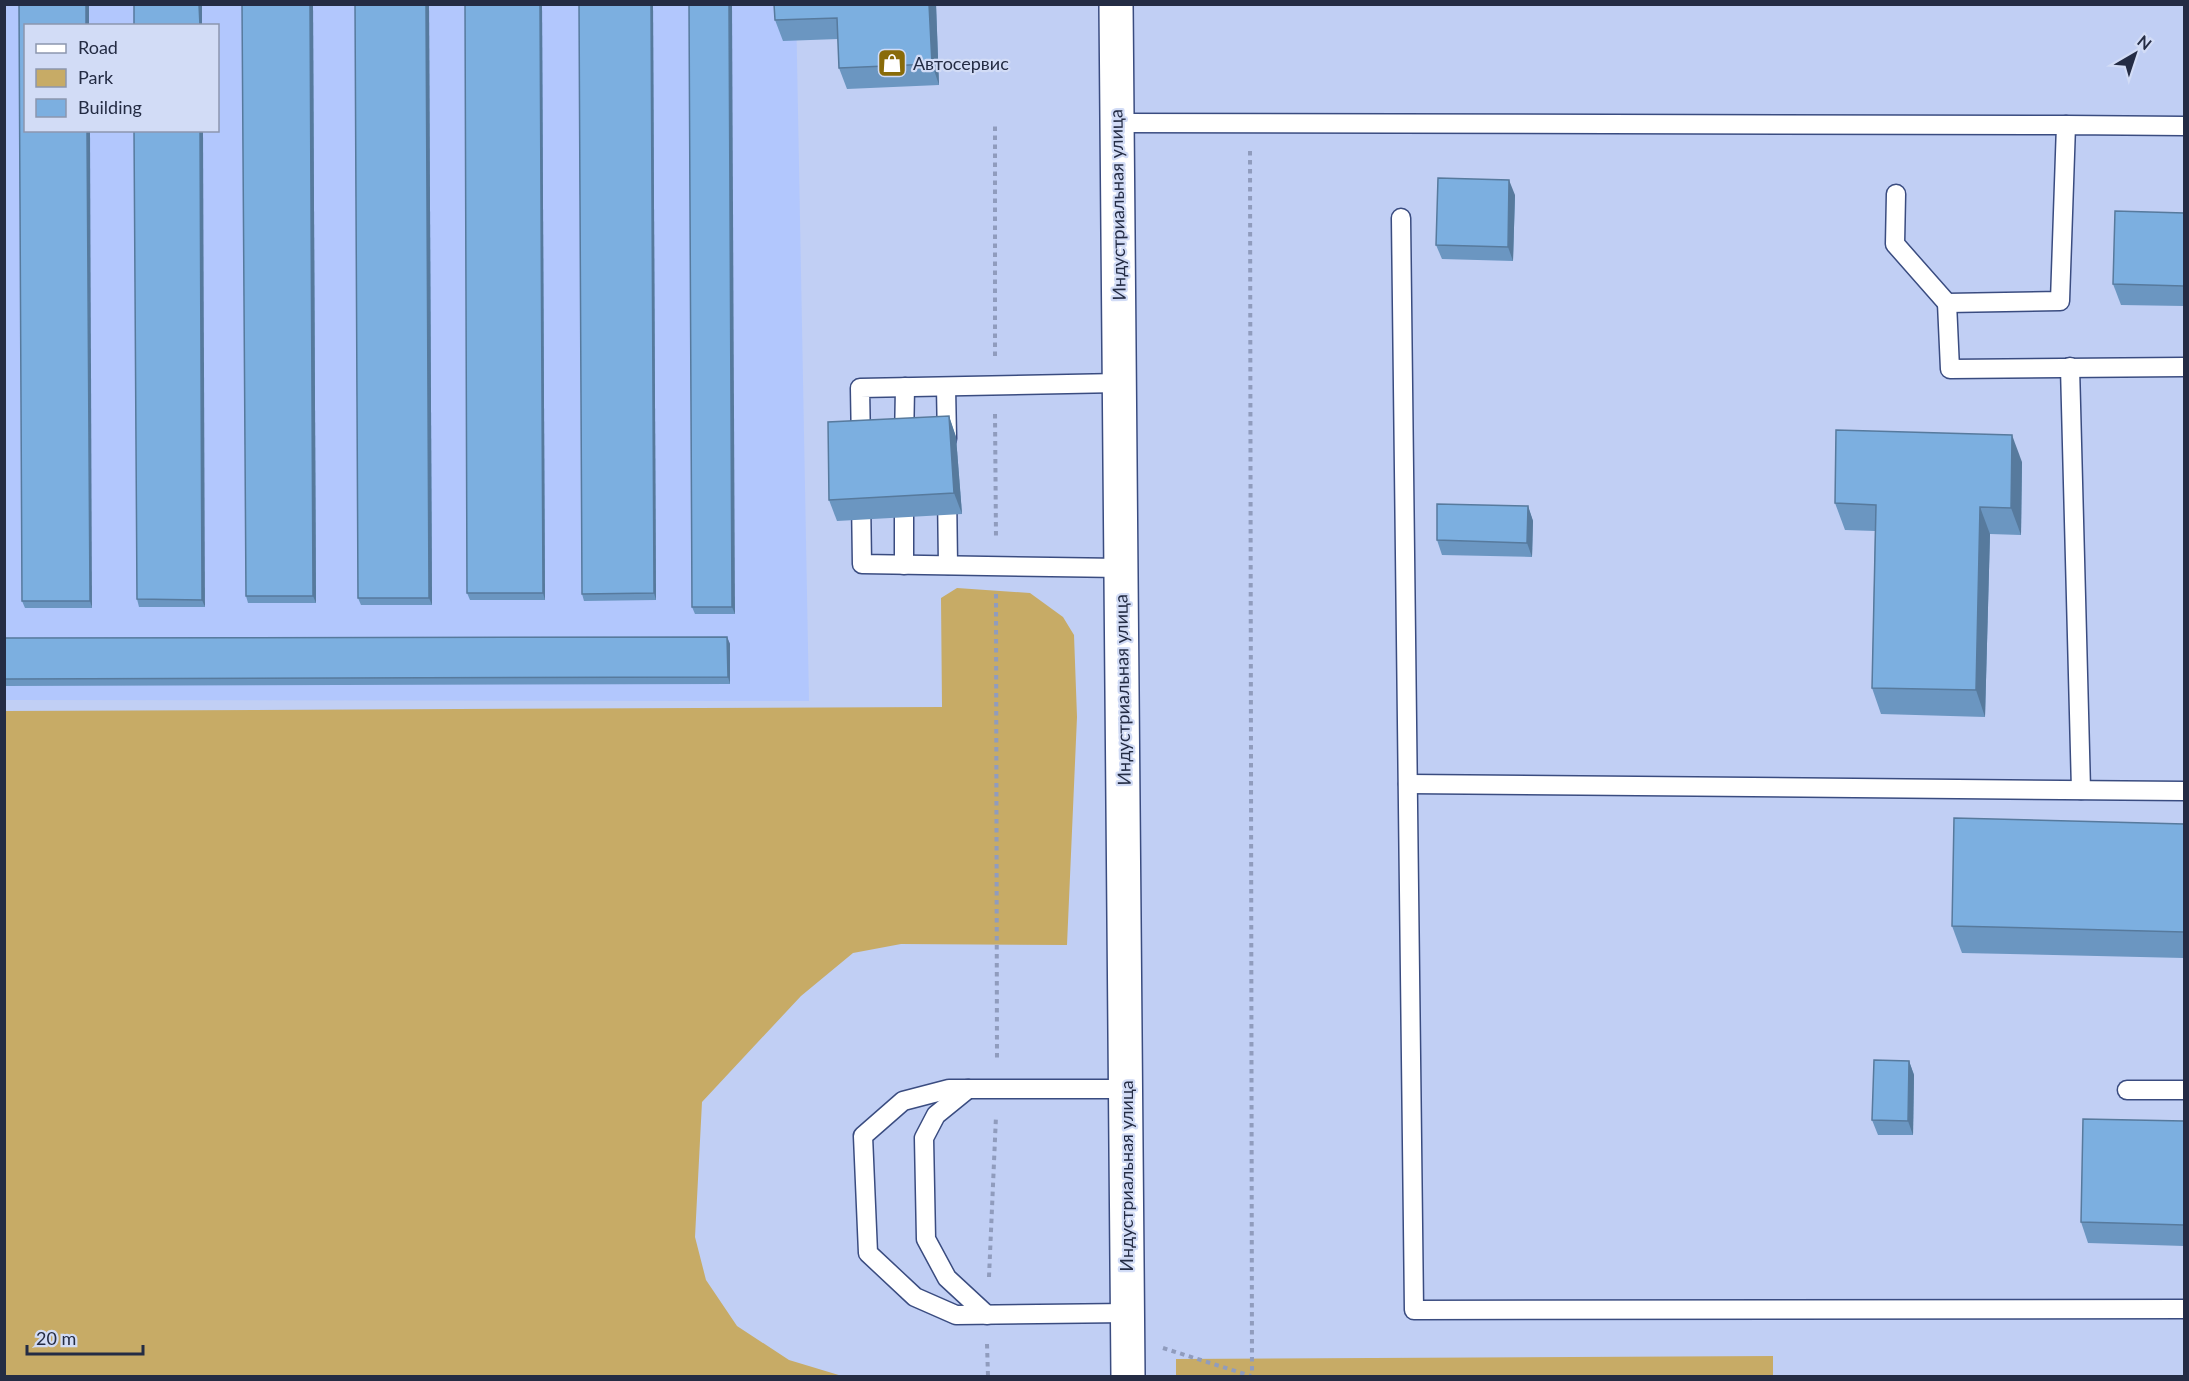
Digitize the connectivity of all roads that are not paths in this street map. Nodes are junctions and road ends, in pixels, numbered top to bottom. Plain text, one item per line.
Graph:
1 (1116, 4) edge
2 (1117, 123) junction
3 (2066, 125) junction
4 (2184, 126) edge
5 (1896, 194) dead end
6 (1401, 218) dead end
7 (1947, 303) junction
8 (2070, 367) junction
9 (2184, 367) edge
10 (1119, 383) junction
11 (905, 387) junction
12 (946, 387) junction
13 (904, 458) edge
14 (861, 459) edge
15 (861, 482) edge
16 (904, 482) edge
17 (904, 565) junction
18 (948, 565) junction
19 (1121, 568) junction
20 (1408, 784) junction
21 (2081, 790) junction
22 (2184, 791) edge
23 (968, 1089) junction
24 (1126, 1089) junction
25 (2127, 1090) dead end
26 (2184, 1090) edge
27 (2184, 1309) edge
28 (987, 1315) junction
29 (1128, 1325) junction
30 (1128, 1377) edge

1 - 2 street, Индустриальная улица
2 - 3 lane
2 - 10 street, Индустриальная улица
3 - 4 lane
3 - 7 lane
5 - 7 lane
6 - 20 lane
7 - 8 lane
8 - 9 lane
8 - 21 lane
10 - 12 lane
10 - 19 street, Индустриальная улица
11 - 12 lane
11 - 13 lane
11 - 14 lane
12 - 18 lane
15 - 17 lane
16 - 17 lane
17 - 18 lane
18 - 19 lane
19 - 24 street, Индустриальная улица
20 - 21 lane
20 - 27 lane
21 - 22 lane
23 - 24 lane
23 - 28 lane
23 - 28 lane
24 - 29 street, Индустриальная улица
25 - 26 lane
28 - 29 lane
29 - 30 street, Индустриальная улица

